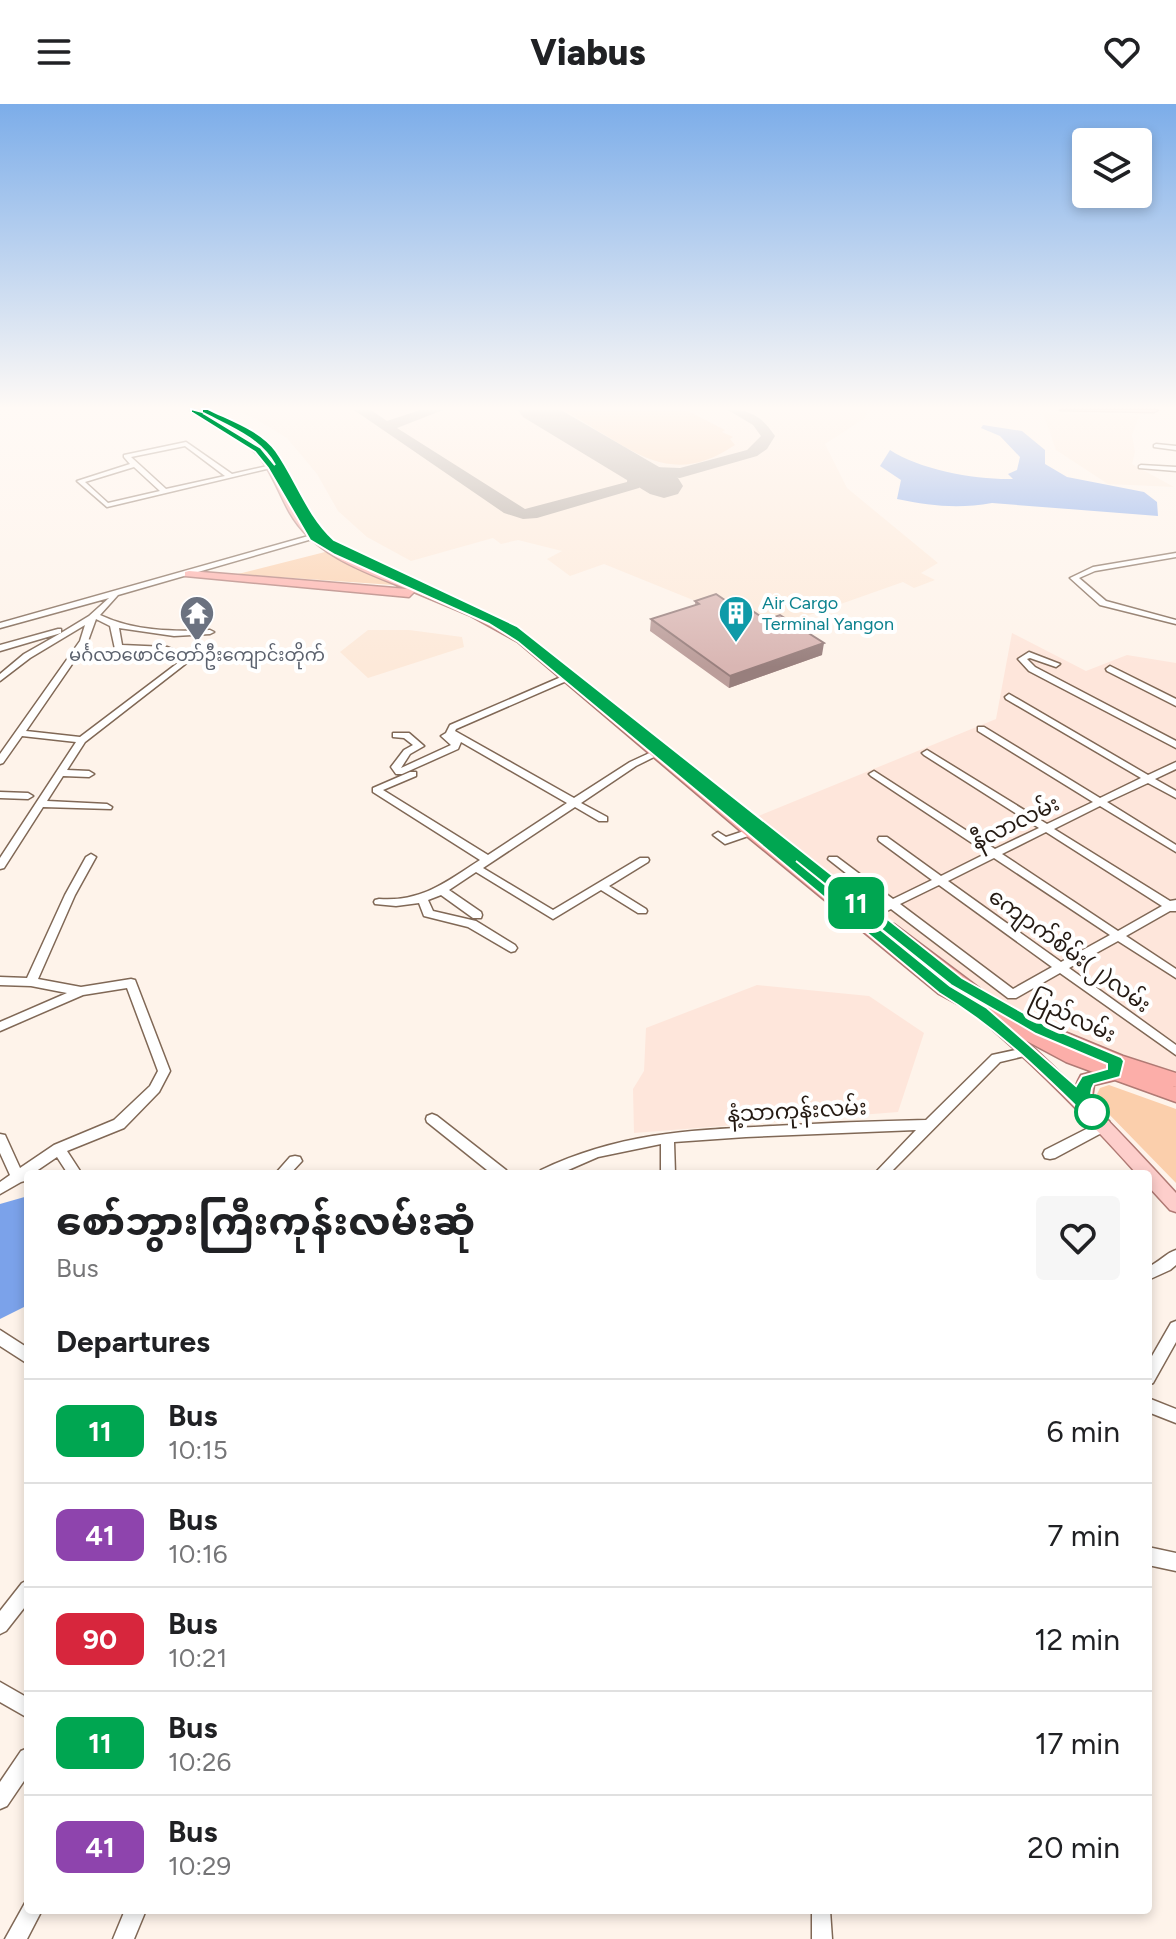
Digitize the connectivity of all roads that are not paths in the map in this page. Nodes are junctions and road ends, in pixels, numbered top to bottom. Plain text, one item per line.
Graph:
1 (95, 496) edge
2 (144, 496) edge
3 (291, 496) edge
4 (296, 496) edge
5 (318, 536) junction
6 (1171, 555) edge
7 (1176, 565) edge
8 (189, 574) junction
9 (118, 594) junction
10 (461, 608) junction
11 (93, 617) junction
12 (1176, 622) edge
13 (79, 624) junction
14 (114, 625) junction
15 (0, 626) edge
16 (210, 632) dead end
17 (0, 648) edge
18 (140, 650) junction
19 (134, 663) dead end
20 (1056, 664) dead end
21 (1110, 669) dead end
22 (568, 677) junction
23 (0, 678) edge
24 (1009, 697) dead end
25 (1176, 703) edge
26 (453, 727) junction
27 (981, 729) dead end
28 (19, 733) junction
29 (396, 735) dead end
30 (82, 740) junction
31 (1176, 745) edge
32 (472, 746) junction
33 (659, 752) junction
34 (927, 753) dead end
35 (0, 761) edge
36 (1176, 765) edge
37 (61, 773) junction
38 (89, 774) dead end
39 (874, 774) dead end
40 (1148, 779) junction
41 (0, 795) edge
42 (1176, 795) edge
43 (28, 796) dead end
44 (1100, 803) junction
45 (41, 804) junction
46 (572, 804) junction
47 (107, 807) dead end
48 (603, 819) dead end
49 (1048, 828) junction
50 (750, 832) junction
51 (718, 835) dead end
52 (883, 839) dead end
53 (6, 848) edge
54 (1176, 849) edge
55 (996, 853) junction
56 (91, 857) dead end
57 (833, 859) dead end
58 (488, 860) junction
59 (644, 860) dead end
60 (0, 866) edge
61 (476, 868) junction
62 (940, 880) junction
63 (602, 886) junction
64 (442, 890) junction
65 (423, 900) junction
66 (379, 902) dead end
67 (892, 904) junction
68 (1174, 906) edge
69 (642, 911) dead end
70 (871, 914) junction
71 (477, 915) dead end
72 (1117, 934) junction
73 (511, 948) dead end
74 (1059, 966) junction
75 (1176, 974) edge
76 (0, 981) edge
77 (31, 982) junction
78 (956, 982) junction
79 (81, 991) junction
80 (982, 1012) junction
81 (0, 1027) edge
82 (1033, 1042) junction
83 (1176, 1051) edge
84 (1115, 1067) junction
85 (1176, 1080) edge
86 (1176, 1095) edge
87 (432, 1119) dead end
88 (1099, 1119) junction
89 (929, 1125) junction
90 (667, 1138) junction
91 (0, 1139) edge
92 (59, 1149) junction
93 (1050, 1154) dead end
94 (295, 1161) dead end
95 (31, 1170) edge
96 (72, 1170) edge
97 (286, 1170) edge
98 (496, 1170) edge
99 (553, 1170) edge
100 (668, 1170) edge
101 (885, 1170) edge
102 (1145, 1170) edge
103 (23, 1176) edge
104 (1152, 1178) edge
105 (0, 1189) edge
106 (1176, 1205) edge
107 (1176, 1256) edge
108 (1152, 1272) edge
109 (1176, 1328) edge
110 (0, 1337) edge
111 (24, 1354) edge
112 (1152, 1371) edge
113 (1152, 1407) edge
114 (1176, 1416) edge
115 (1152, 1557) edge
116 (1176, 1562) edge
117 (24, 1594) edge
118 (0, 1625) edge
119 (0, 1691) edge
120 (24, 1706) edge
121 (24, 1766) edge
122 (0, 1799) edge
123 (30, 1914) edge
124 (134, 1914) edge
125 (821, 1914) edge
126 (15, 1939) edge
127 (123, 1939) edge
128 (822, 1939) edge

1 - 2 street
3 - 5 highway, ပြည်လမ်း
4 - 5 highway, ပြည်လမ်း
5 - 8 street
5 - 10 highway, ပြည်လမ်း
5 - 70 highway, ပြည်လမ်း
6 - 7 street
6 - 12 street
8 - 9 street
8 - 10 highway
9 - 11 street
9 - 15 street
10 - 22 highway, ပြည်လမ်း
11 - 13 street
11 - 14 street
11 - 28 street
13 - 17 street
13 - 23 street
14 - 16 street
14 - 18 street
18 - 19 street
18 - 30 street
20 - 31 street
21 - 25 street
22 - 26 street
22 - 33 highway, ပြည်လမ်း
24 - 40 street
26 - 29 street
26 - 32 street
27 - 44 street
28 - 30 street
28 - 35 street
30 - 37 street
32 - 46 street
32 - 58 street
33 - 46 street
33 - 50 highway, ပြည်လမ်း
34 - 49 street
36 - 40 street, နီလာလမ်း
37 - 38 street
37 - 45 street
39 - 55 street
40 - 42 street
40 - 44 street, နီလာလမ်း
41 - 43 street
44 - 49 street, နီလာလမ်း
44 - 54 street
45 - 47 street
45 - 53 street
46 - 48 street
46 - 58 street
49 - 55 street, နီလာလမ်း
49 - 68 street
50 - 51 street
50 - 80 highway, ပြည်လမ်း
52 - 62 street, ကျောက်စိမ်း(၂)လမ်း
53 - 60 street
55 - 62 street, နီလာလမ်း
55 - 72 street
56 - 77 street
57 - 67 street
58 - 61 street
59 - 63 street
61 - 63 street
61 - 64 street
62 - 67 street, နီလာလမ်း
62 - 74 street, ကျောက်စိမ်း(၂)လမ်း
63 - 69 street
64 - 65 street
64 - 71 street
65 - 66 street
65 - 73 street
67 - 70 street, နီလာလမ်း
67 - 74 street
68 - 72 street
70 - 78 highway, ပြည်လမ်း
72 - 74 street
72 - 75 street
74 - 83 street, ကျောက်စိမ်း(၂)လမ်း
76 - 77 street
77 - 79 street
78 - 80 main road, ပြည်လမ်း
78 - 82 highway, ပြည်လမ်း
79 - 81 street
79 - 92 street
80 - 82 highway, ပြည်လမ်း
82 - 84 highway, ပြည်လမ်း
82 - 88 main road
82 - 89 street
84 - 85 highway, ပြည်လမ်း
84 - 86 highway, ပြည်လမ်း
84 - 88 highway
87 - 98 street
88 - 93 street
88 - 102 main road
89 - 90 street, နံ့သာကုန်းလမ်း
89 - 101 street
90 - 99 street, နံ့သာကုန်းလမ်း
90 - 100 street
91 - 103 street
92 - 95 street
92 - 96 street
94 - 97 street
103 - 105 street
104 - 106 main road
107 - 108 street
109 - 112 street
110 - 111 street
113 - 114 street
115 - 116 street
117 - 118 street
119 - 120 street
121 - 122 street
123 - 126 street
124 - 127 street
125 - 128 street

